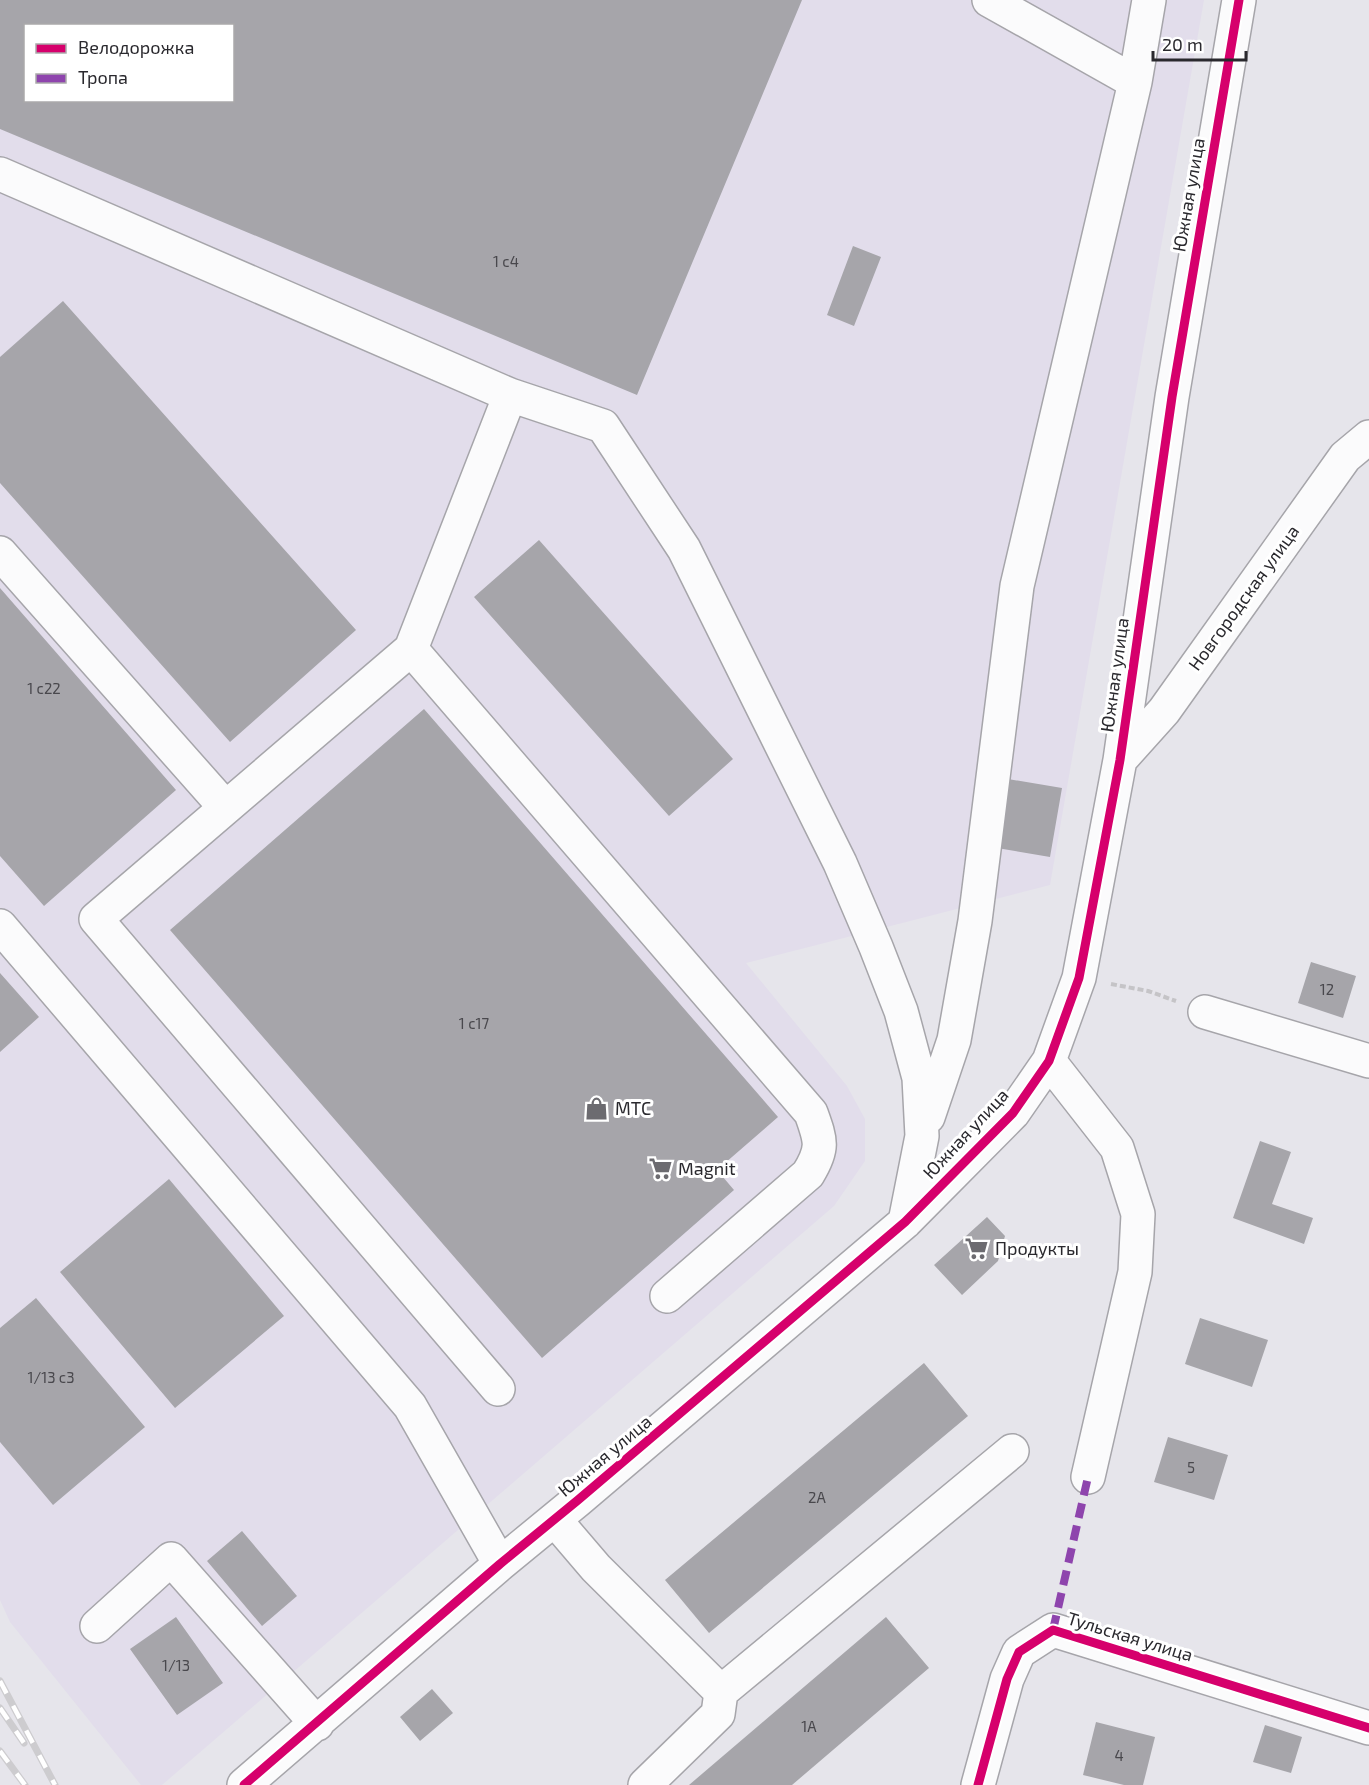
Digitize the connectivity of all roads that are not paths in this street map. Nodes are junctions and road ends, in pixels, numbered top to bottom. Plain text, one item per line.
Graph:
1 (989, 0) edge
2 (1149, 0) edge
3 (1239, 0) edge
4 (1136, 82) junction
5 (5, 183) edge
6 (510, 395) junction
7 (1369, 437) edge
8 (0, 553) edge
9 (411, 649) junction
10 (1120, 760) junction
11 (225, 807) junction
12 (0, 927) edge
13 (1205, 1012) road end
14 (1050, 1060) junction
15 (1369, 1061) edge
16 (922, 1136) junction
17 (905, 1222) junction
18 (667, 1296) dead end
19 (498, 1389) dead end
20 (1012, 1451) dead end
21 (1088, 1477) dead end
22 (555, 1520) junction
23 (500, 1564) junction
24 (97, 1626) dead end
25 (721, 1692) junction
26 (317, 1724) junction
27 (1369, 1728) edge
28 (244, 1785) edge
29 (645, 1785) edge
30 (978, 1785) edge

1 - 4 street
2 - 4 street
3 - 10 street, Южная улица
4 - 16 street
5 - 6 street
6 - 9 street
6 - 16 street
7 - 10 street, Новгородская улица
8 - 11 street
9 - 11 street
9 - 18 street
10 - 14 street, Южная улица
11 - 19 street
12 - 23 street
13 - 15 street
14 - 17 street, Южная улица
14 - 21 street
16 - 17 street
17 - 22 street, Южная улица
20 - 25 street
22 - 23 street, Южная улица
22 - 25 street
23 - 26 street, Южная улица
24 - 26 street
25 - 29 street
26 - 28 street, Южная улица
27 - 30 street, Тульская улица

